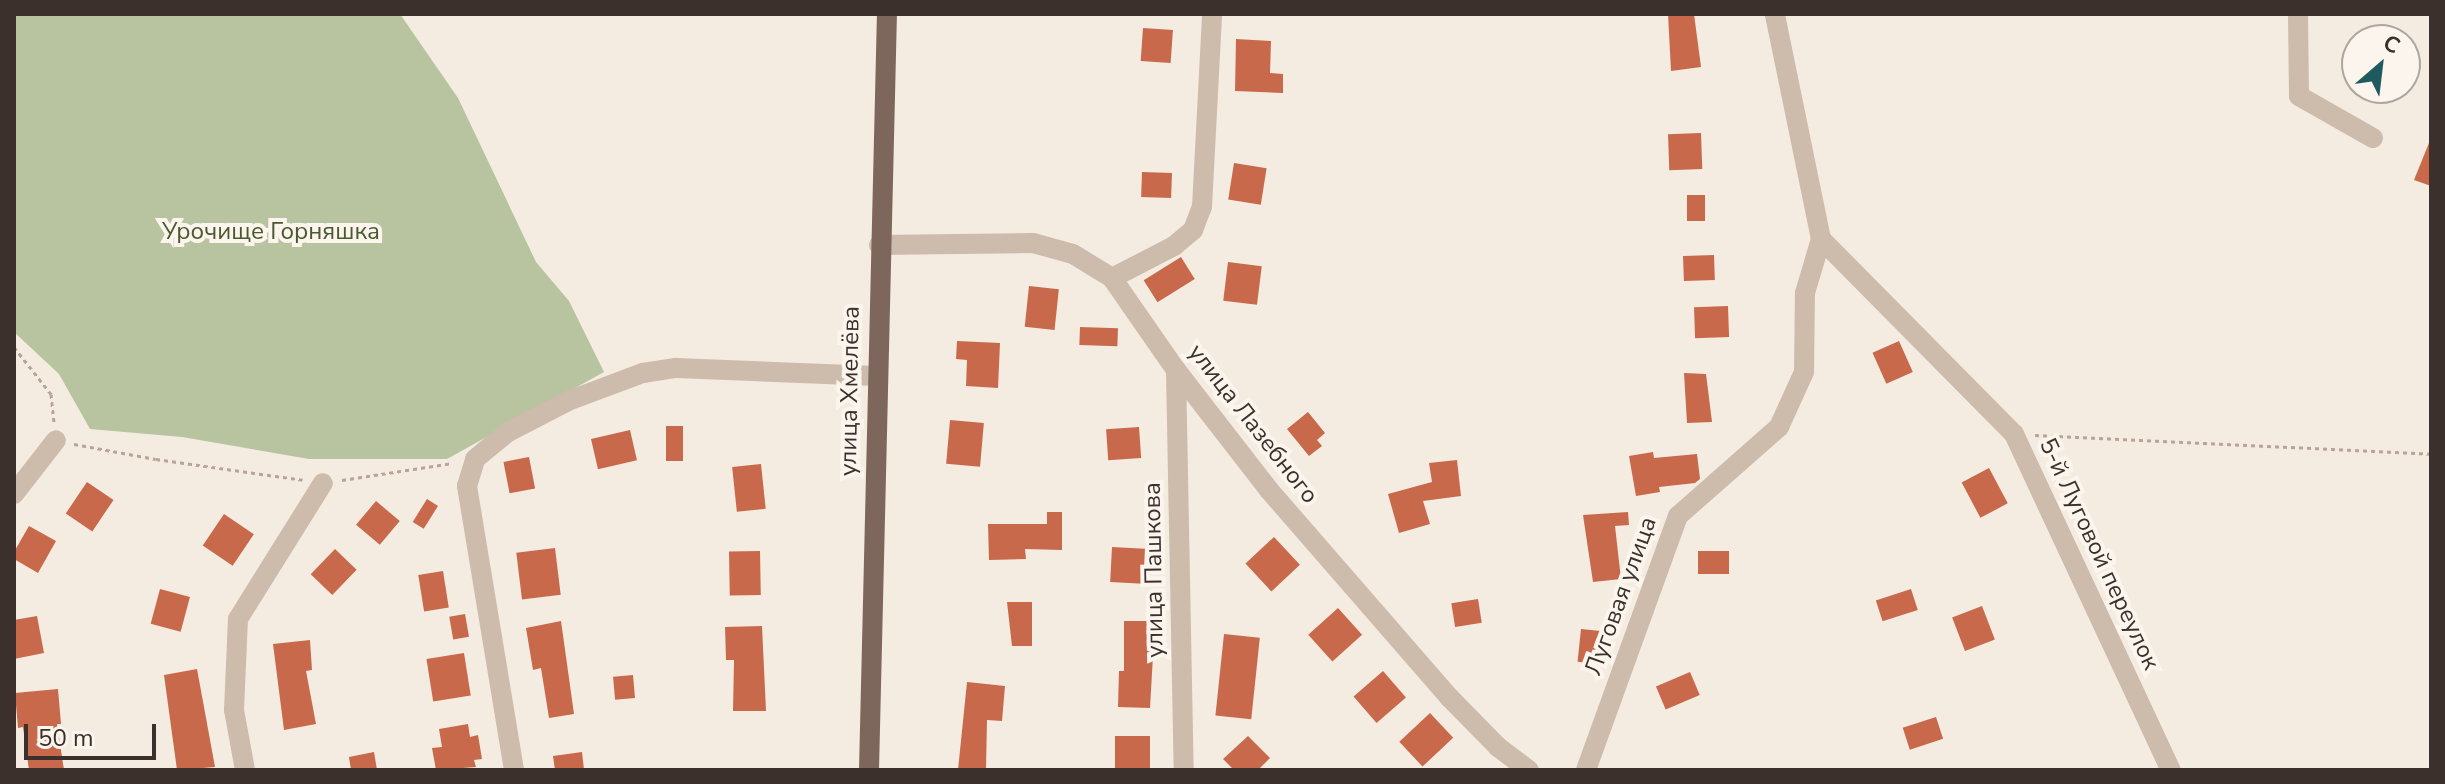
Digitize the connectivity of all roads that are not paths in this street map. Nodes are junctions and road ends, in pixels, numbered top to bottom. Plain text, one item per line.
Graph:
1 (874, 14) edge
2 (887, 14) edge
3 (1212, 14) edge
4 (1775, 14) edge
5 (2298, 14) edge
6 (2373, 138) dead end
7 (1821, 239) junction
8 (879, 245) junction
9 (1112, 278) junction
10 (1176, 370) junction
11 (876, 376) junction
12 (56, 440) road end
13 (323, 483) road end
14 (14, 494) edge
15 (245, 770) edge
16 (514, 770) edge
17 (869, 770) edge
18 (1184, 770) edge
19 (1529, 770) edge
20 (1586, 770) edge
21 (2171, 770) edge

1 - 8 main road
2 - 8 main road, улица Хмелёва
3 - 9 street
4 - 7 street, Луговая улица
5 - 6 street
7 - 20 street, Луговая улица
7 - 21 street, 5-й Луговой переулок
8 - 9 street, улица Лазебного
8 - 11 main road, улица Хмелёва
9 - 10 street, улица Лазебного
10 - 18 street, улица Пашкова
10 - 19 street, улица Лазебного
11 - 16 street
11 - 17 main road, улица Хмелёва
12 - 14 street
13 - 15 street

